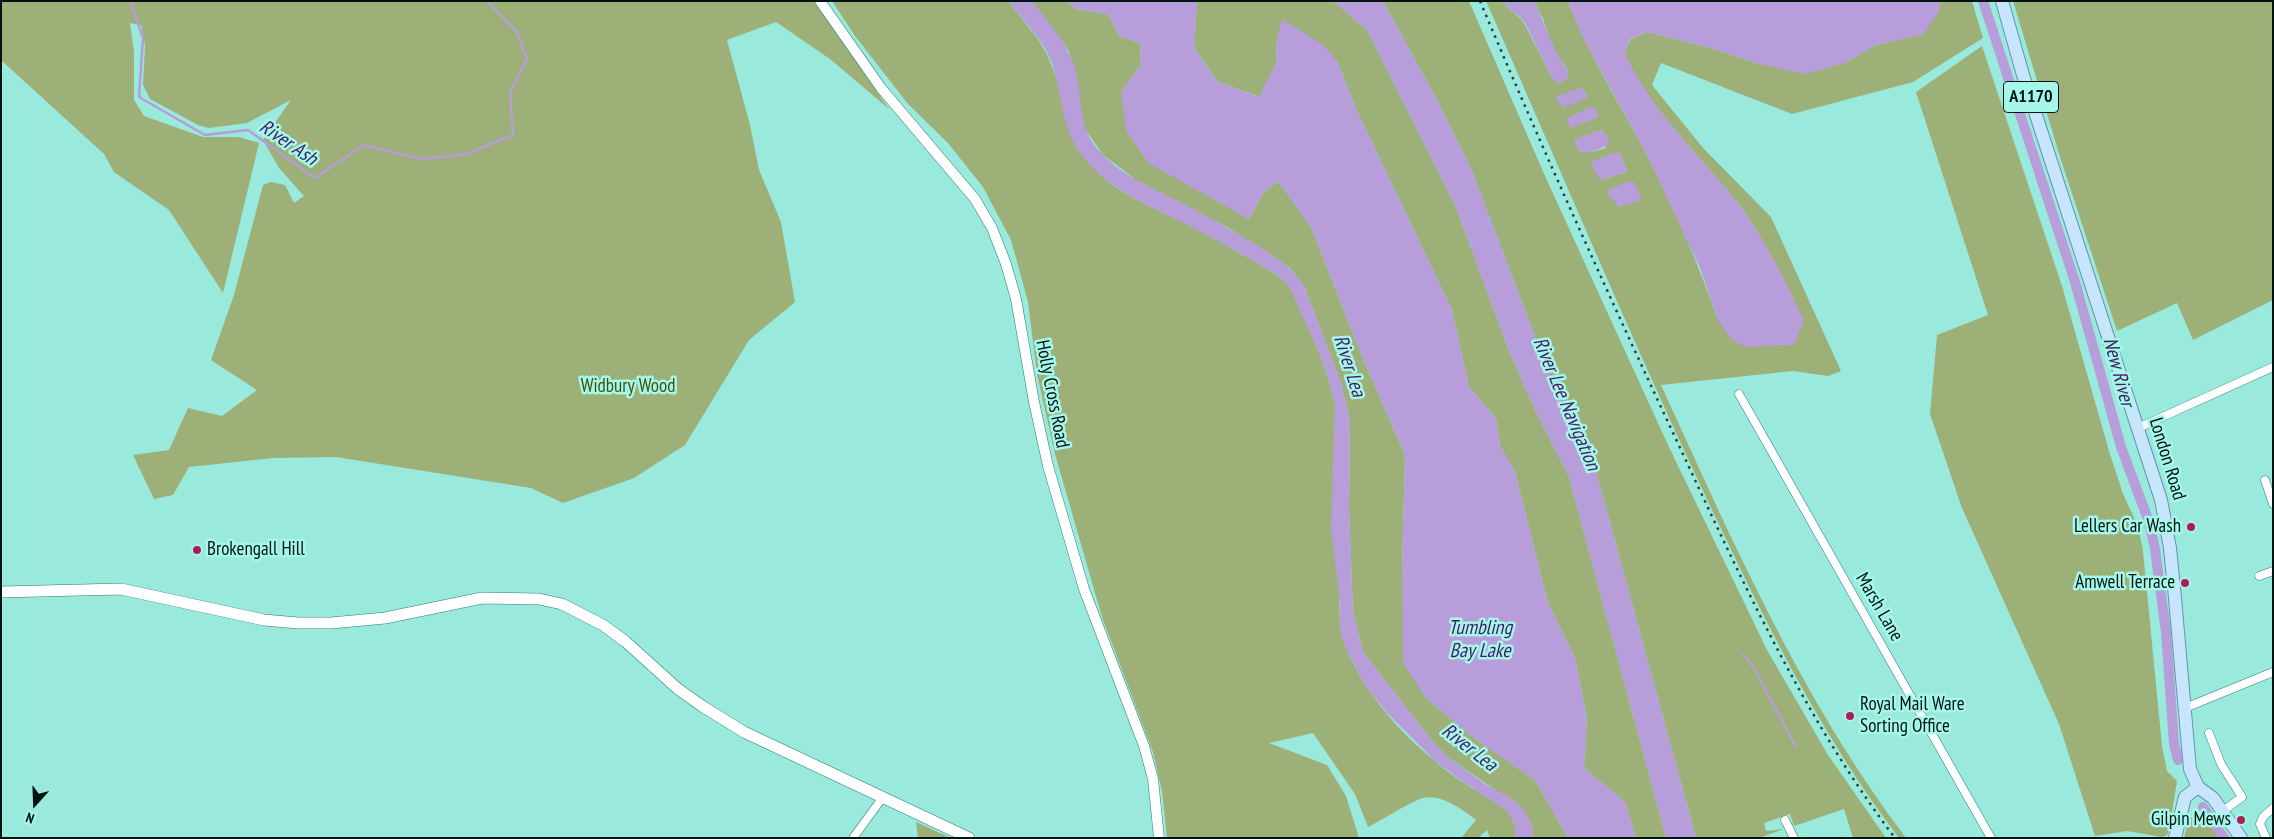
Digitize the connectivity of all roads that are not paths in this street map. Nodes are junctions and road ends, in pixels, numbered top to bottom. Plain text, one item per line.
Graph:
1 (820, 1) edge
2 (2002, 1) edge
3 (2273, 368) edge
4 (1739, 394) dead end
5 (2138, 428) junction
6 (2264, 480) dead end
7 (2273, 504) edge
8 (2273, 571) edge
9 (2259, 576) dead end
10 (1, 592) edge
11 (2273, 672) edge
12 (2185, 708) junction
13 (2209, 732) dead end
14 (2198, 787) junction
15 (883, 797) junction
16 (2273, 808) edge
17 (2223, 811) junction
18 (1785, 820) dead end
19 (853, 838) edge
20 (969, 838) edge
21 (1159, 838) edge
22 (1794, 838) edge
23 (1991, 838) edge
24 (2175, 838) edge
25 (2241, 838) edge
26 (2266, 838) edge

1 - 21 street, Holly Cross Road
2 - 5 main road, London Road / A1170
3 - 5 street
4 - 23 street, Marsh Lane
5 - 12 main road, London Road / A1170
6 - 7 street
8 - 9 street
10 - 15 main road
11 - 12 street
12 - 14 main road, London Road / A1170
13 - 17 street
14 - 17 main road, London Road
14 - 24 main road
15 - 19 street
15 - 20 main road
16 - 26 street
17 - 25 main road, London Road
18 - 22 street

